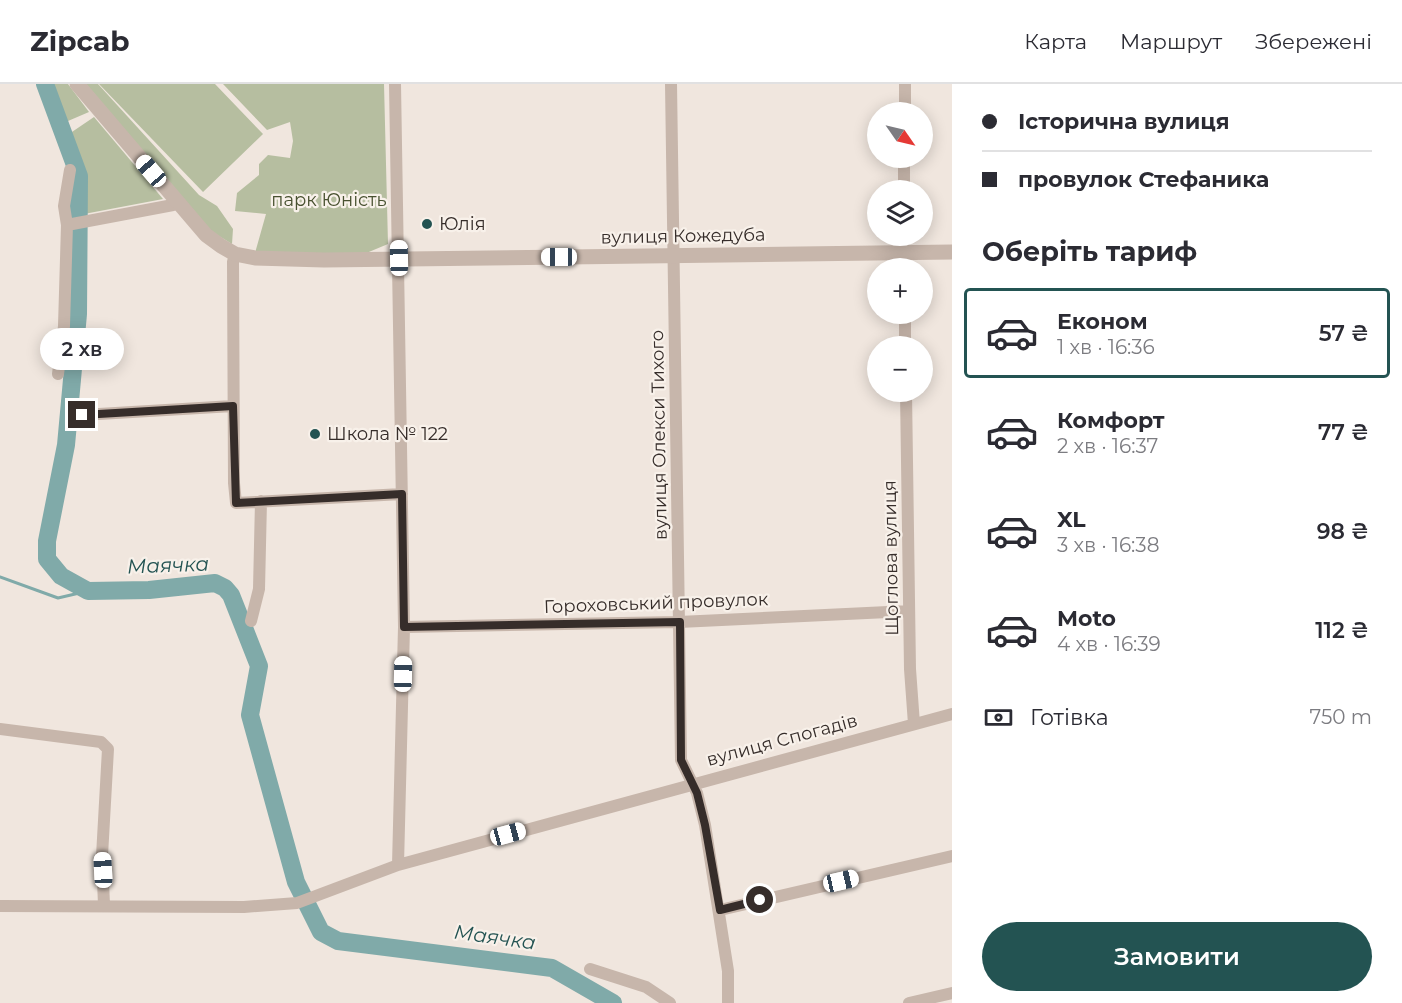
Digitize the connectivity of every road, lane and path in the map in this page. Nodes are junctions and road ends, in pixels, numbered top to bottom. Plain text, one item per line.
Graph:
1 (77, 84) edge
2 (395, 84) edge
3 (671, 84) edge
4 (905, 84) edge
5 (905, 102) edge
6 (70, 170) dead end
7 (177, 201) junction
8 (71, 224) junction
9 (903, 246) edge
10 (903, 252) junction
11 (952, 252) edge
12 (236, 254) junction
13 (674, 256) junction
14 (399, 258) junction
15 (903, 258) edge
16 (58, 374) dead end
17 (906, 402) edge
18 (233, 406) junction
19 (82, 415) dead end
20 (402, 494) junction
21 (261, 501) junction
22 (909, 611) junction
23 (251, 621) dead end
24 (680, 622) junction
25 (404, 627) junction
26 (952, 714) edge
27 (914, 724) junction
28 (0, 729) edge
29 (692, 783) junction
30 (952, 856) edge
31 (398, 865) junction
32 (104, 905) junction
33 (0, 906) edge
34 (720, 910) junction
35 (590, 969) dead end
36 (952, 993) edge
37 (670, 1003) edge
38 (728, 1003) edge
39 (909, 1003) edge

1 - 7 street
2 - 14 street
3 - 13 street, вулиця Олекси Тихого
4 - 5 street
6 - 8 street
7 - 8 street
7 - 12 street
8 - 16 street
9 - 10 street
10 - 11 street, вулиця Кожедуба
10 - 13 street, вулиця Кожедуба
10 - 15 street
12 - 14 street, вулиця Кожедуба
12 - 18 street
13 - 14 street, вулиця Кожедуба
13 - 24 street, вулиця Олекси Тихого
14 - 20 street
17 - 22 street, Щоглова вулиця
18 - 19 street
18 - 21 street
20 - 21 street
20 - 25 street
21 - 23 street
22 - 24 street, Гороховський провулок
22 - 27 street, Щоглова вулиця
24 - 25 street, Гороховський провулок
24 - 29 street, вулиця Олекси Тихого
25 - 31 street
26 - 27 street, вулиця Спогадів
27 - 29 street, вулиця Спогадів
28 - 32 street
29 - 31 street, вулиця Спогадів
29 - 34 street, вулиця Олекси Тихого
30 - 34 street
31 - 32 street, вулиця Спогадів
32 - 33 street, вулиця Спогадів
34 - 38 street, вулиця Олекси Тихого
35 - 37 street
36 - 39 street

